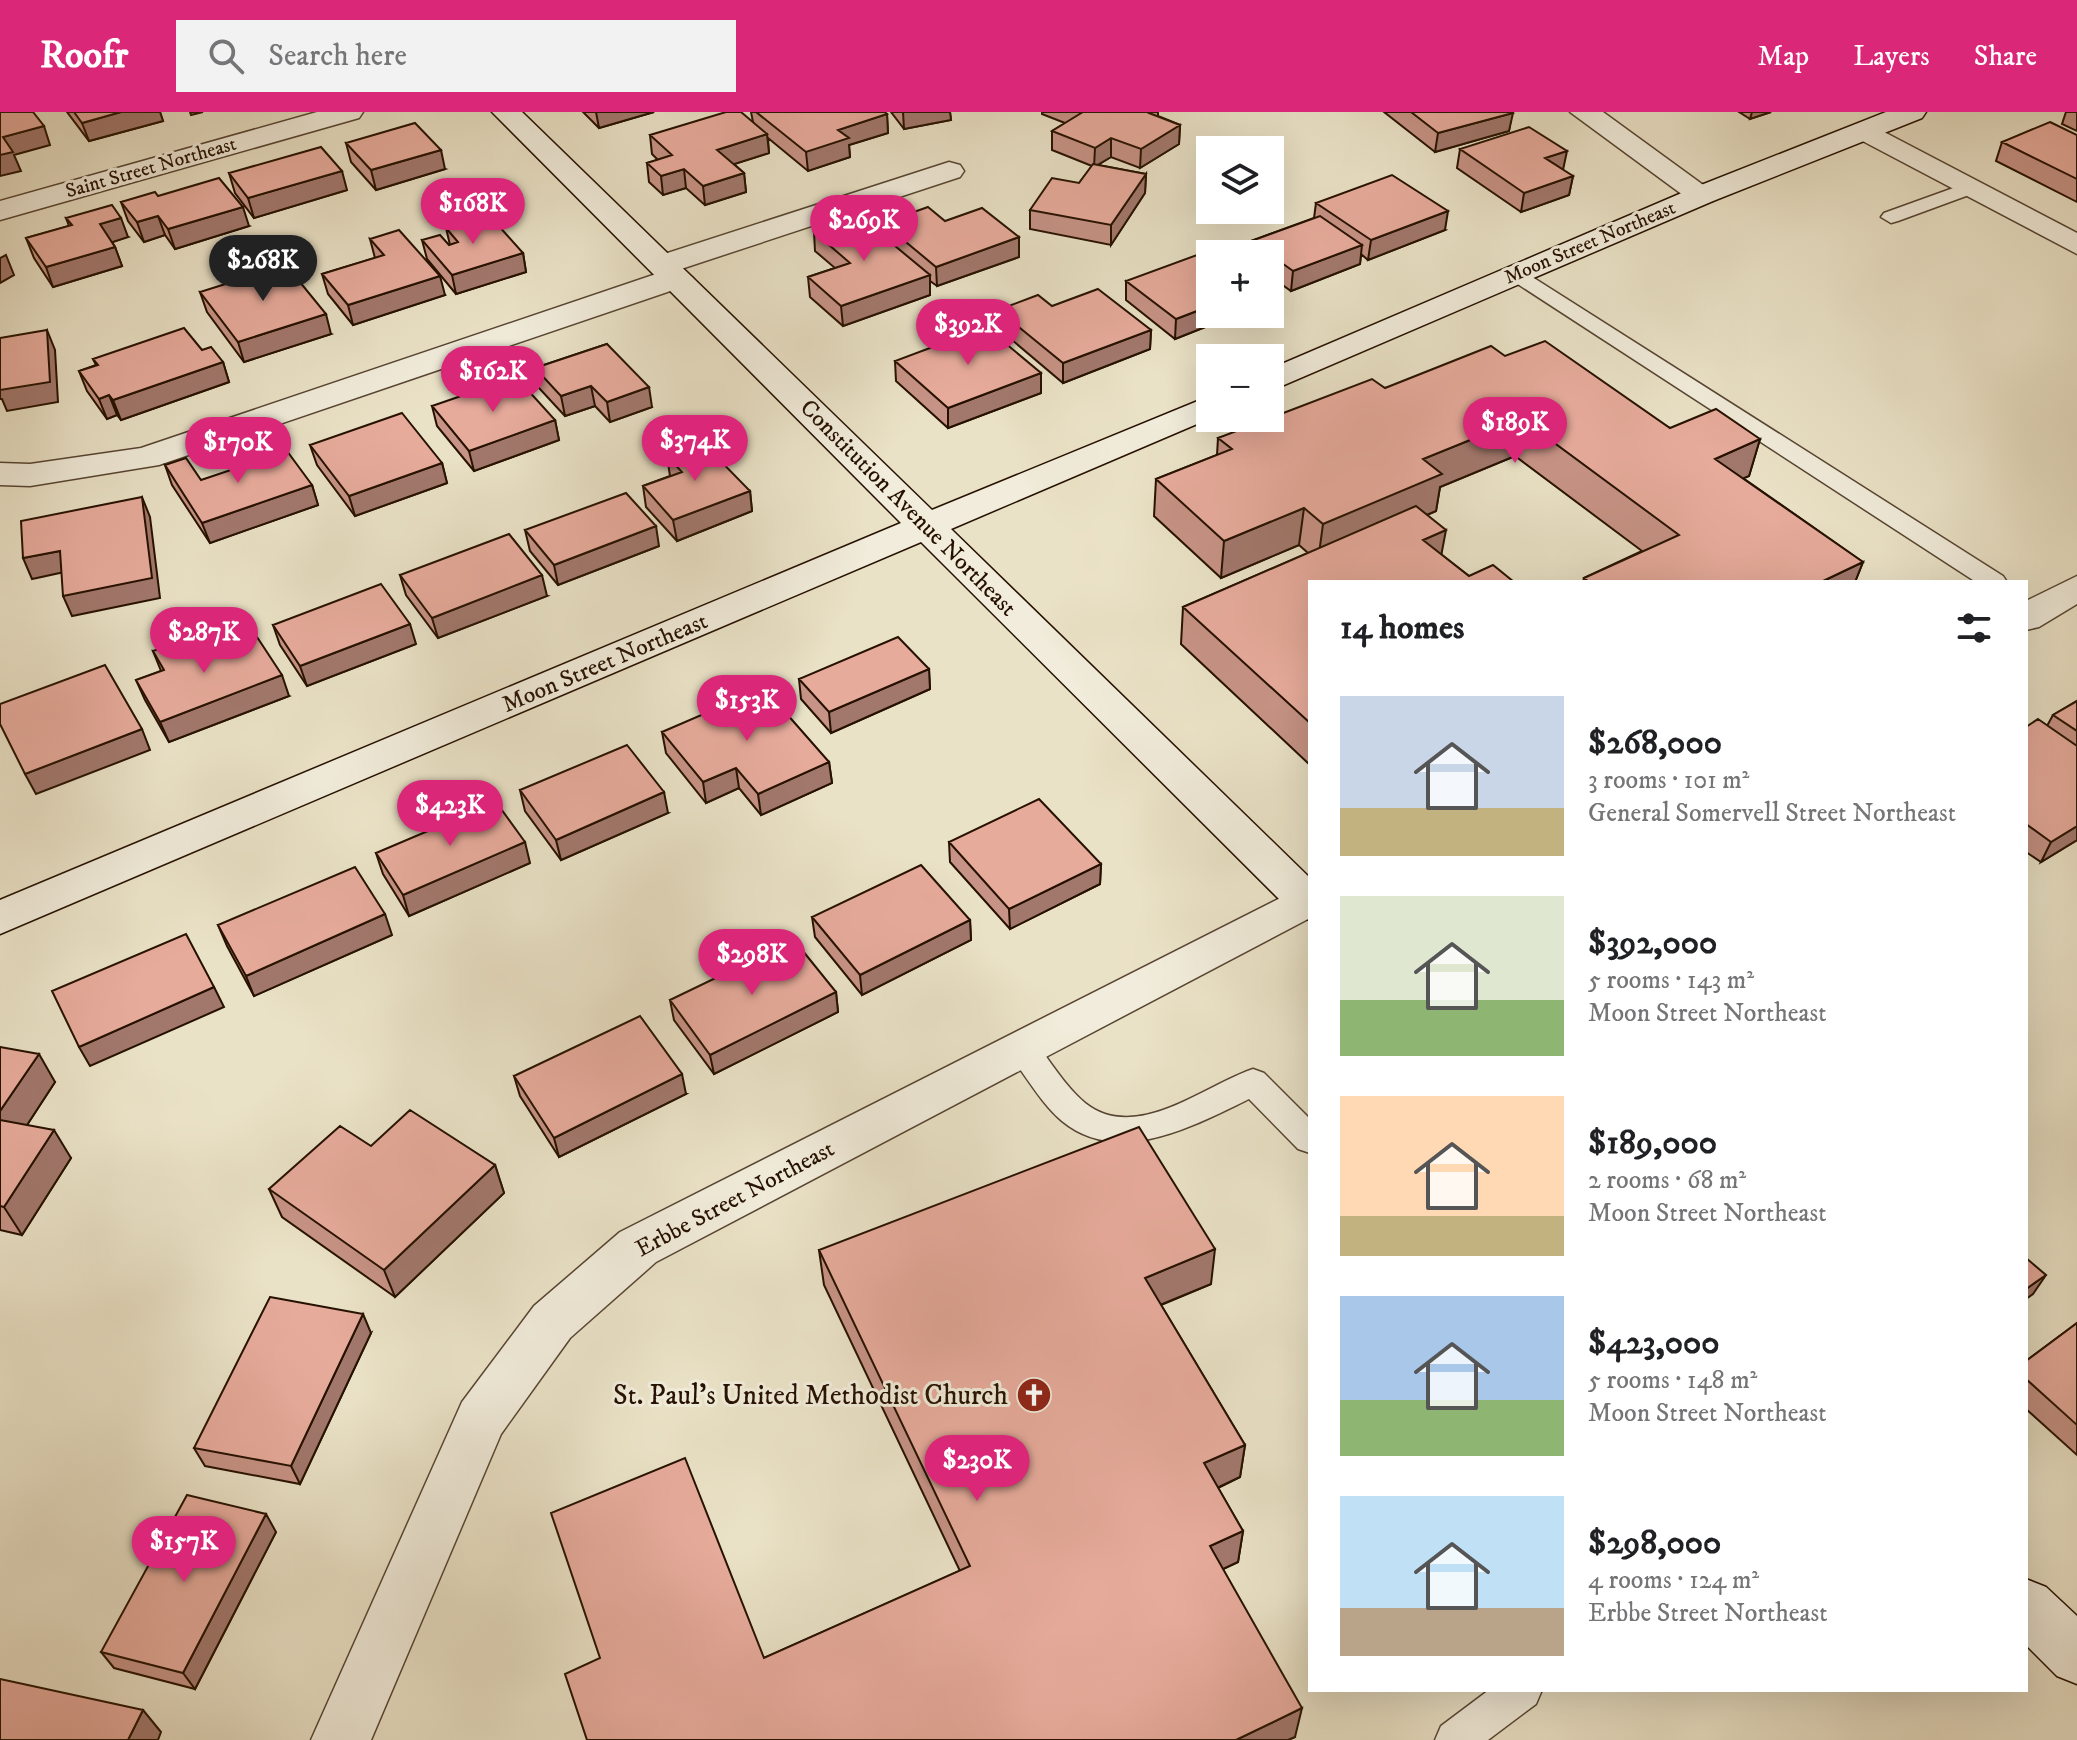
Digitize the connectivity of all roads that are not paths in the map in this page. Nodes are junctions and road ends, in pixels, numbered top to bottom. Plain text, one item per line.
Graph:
1 (349, 112) edge
2 (506, 112) edge
3 (1584, 112) edge
4 (1912, 112) edge
5 (1865, 131) junction
6 (949, 171) dead end
7 (1970, 188) junction
8 (1702, 195) junction
9 (0, 211) edge
10 (1891, 217) dead end
11 (2077, 245) edge
12 (670, 271) junction
13 (1518, 274) junction
14 (1284, 375) edge
15 (1196, 412) edge
16 (0, 474) edge
17 (928, 527) junction
18 (1991, 580) edge
19 (2077, 588) edge
20 (2030, 611) edge
21 (1308, 902) edge
22 (0, 918) edge
23 (1023, 1049) junction
24 (1308, 1138) edge
25 (2028, 1608) edge
26 (2077, 1656) edge
27 (1519, 1692) edge
28 (341, 1740) edge
29 (1455, 1740) edge

1 - 9 street, Saint Street Northeast
2 - 12 street, Constitution Avenue Northeast
3 - 8 street
4 - 5 street, Moon Street Northeast
5 - 7 street
5 - 8 street, Moon Street Northeast
6 - 12 street
7 - 10 lane
7 - 11 street
8 - 13 street, Moon Street Northeast
12 - 16 street
12 - 17 street, Constitution Avenue Northeast
13 - 14 street, Moon Street Northeast
13 - 18 lane
15 - 17 street, Moon Street Northeast
17 - 21 street, Constitution Avenue Northeast
17 - 22 street, Moon Street Northeast
19 - 20 street
21 - 23 street, Erbbe Street Northeast
23 - 24 lane
23 - 28 street, Erbbe Street Northeast
25 - 26 street
27 - 29 lane

